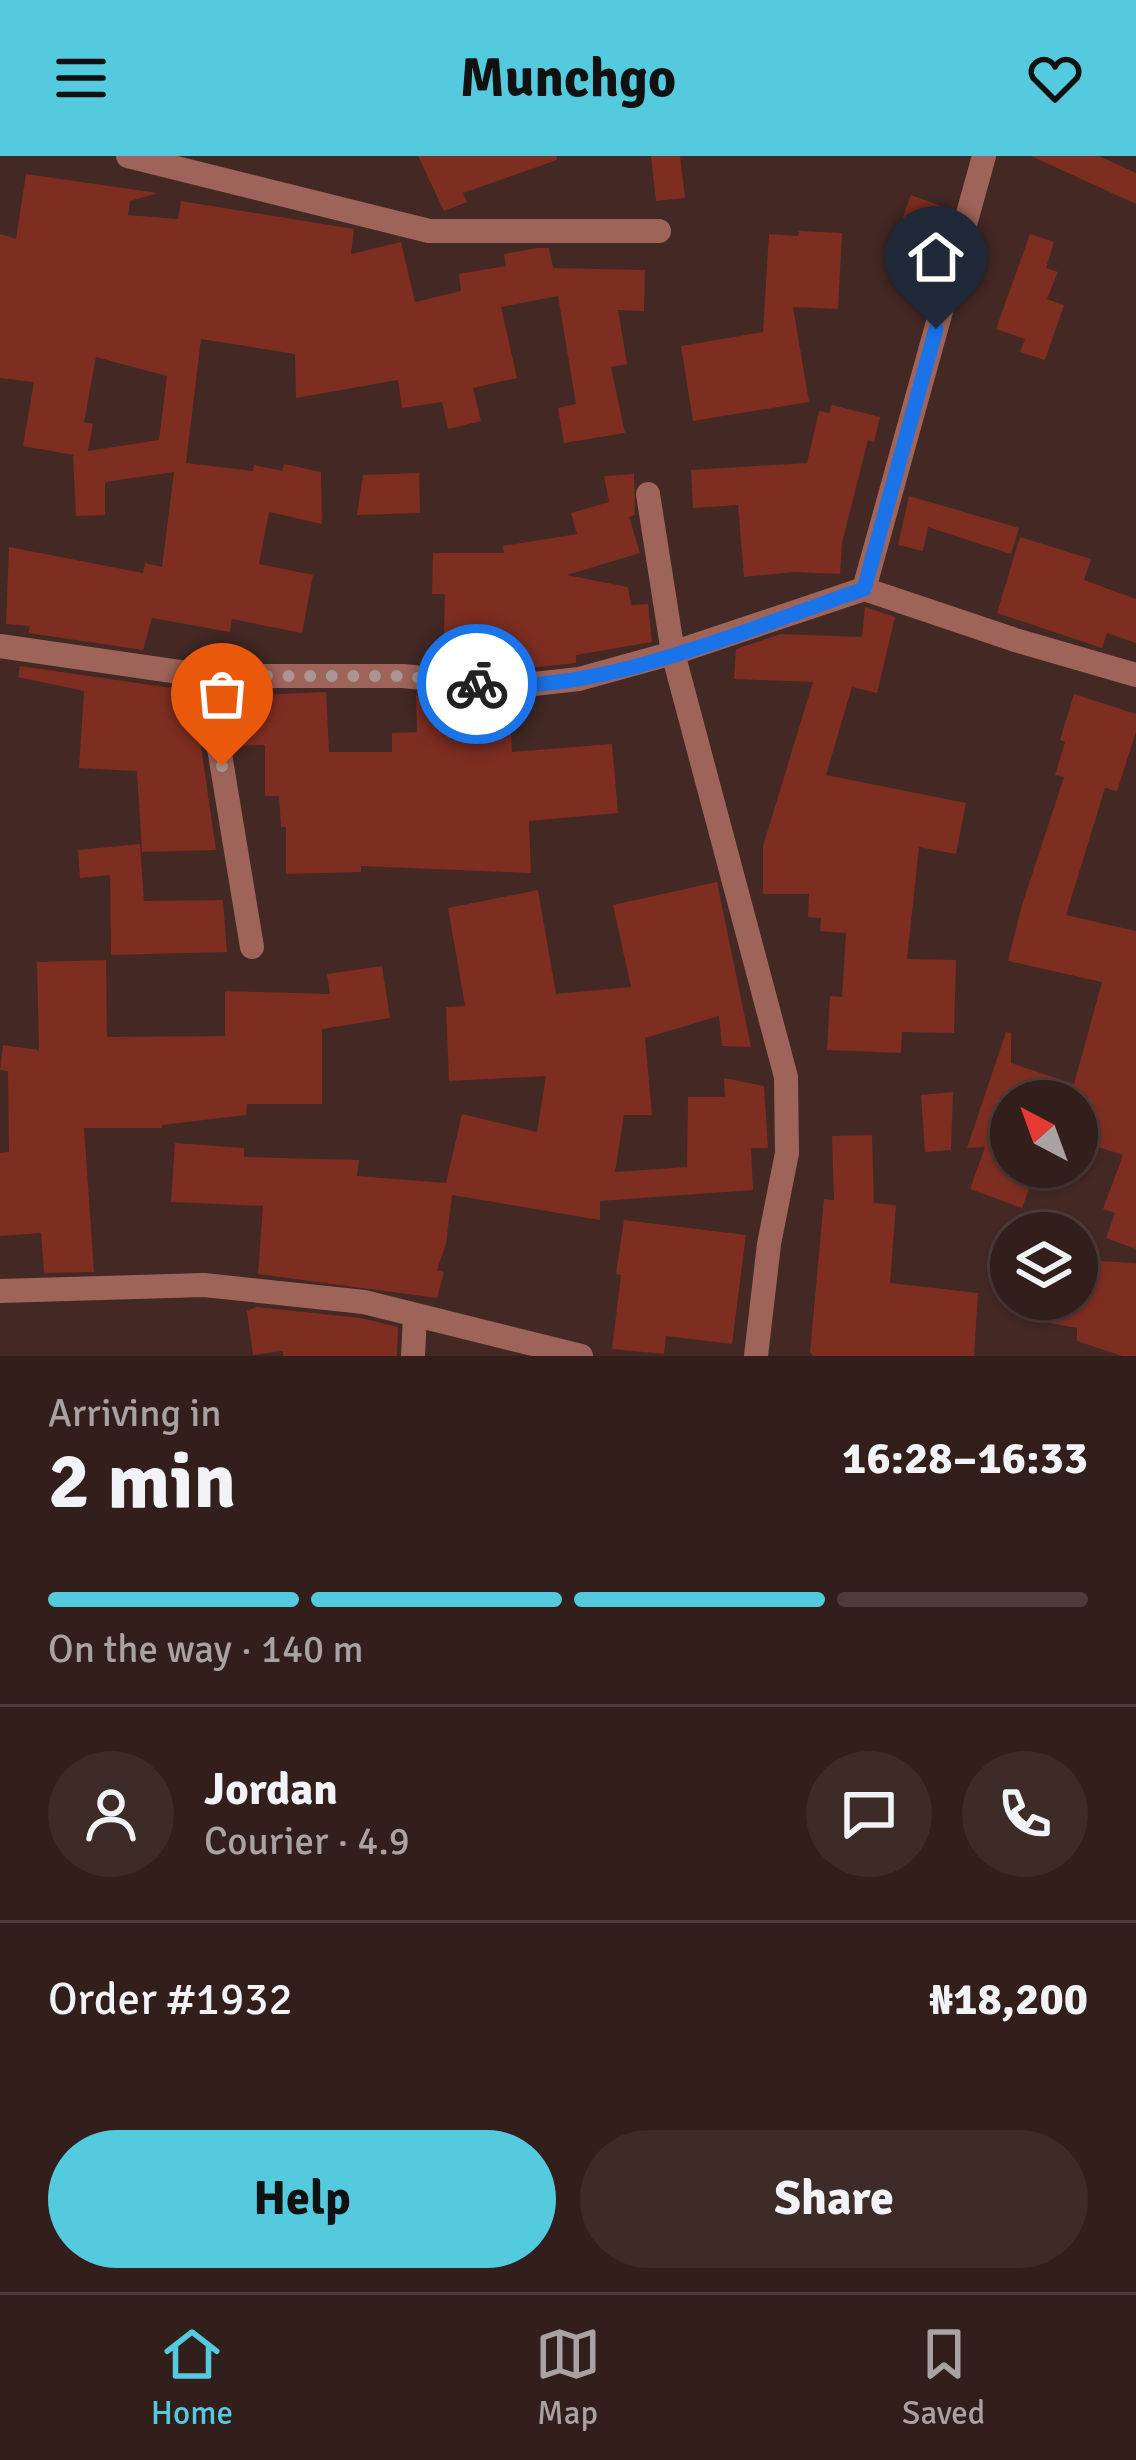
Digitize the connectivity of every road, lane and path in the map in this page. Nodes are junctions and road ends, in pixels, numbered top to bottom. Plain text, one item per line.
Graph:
1 (128, 156) edge
2 (984, 156) edge
3 (659, 231) dead end
4 (648, 494) dead end
5 (864, 589) junction
6 (0, 646) edge
7 (674, 653) junction
8 (1136, 675) edge
9 (207, 676) junction
10 (252, 947) dead end
11 (0, 1291) edge
12 (415, 1316) junction
13 (413, 1356) edge
14 (580, 1356) edge
15 (756, 1356) edge

1 - 3 street
2 - 5 street
4 - 7 street
5 - 7 street
5 - 8 street
6 - 9 street
7 - 9 street
7 - 15 street
9 - 10 street
11 - 12 street
12 - 13 street
12 - 14 street

